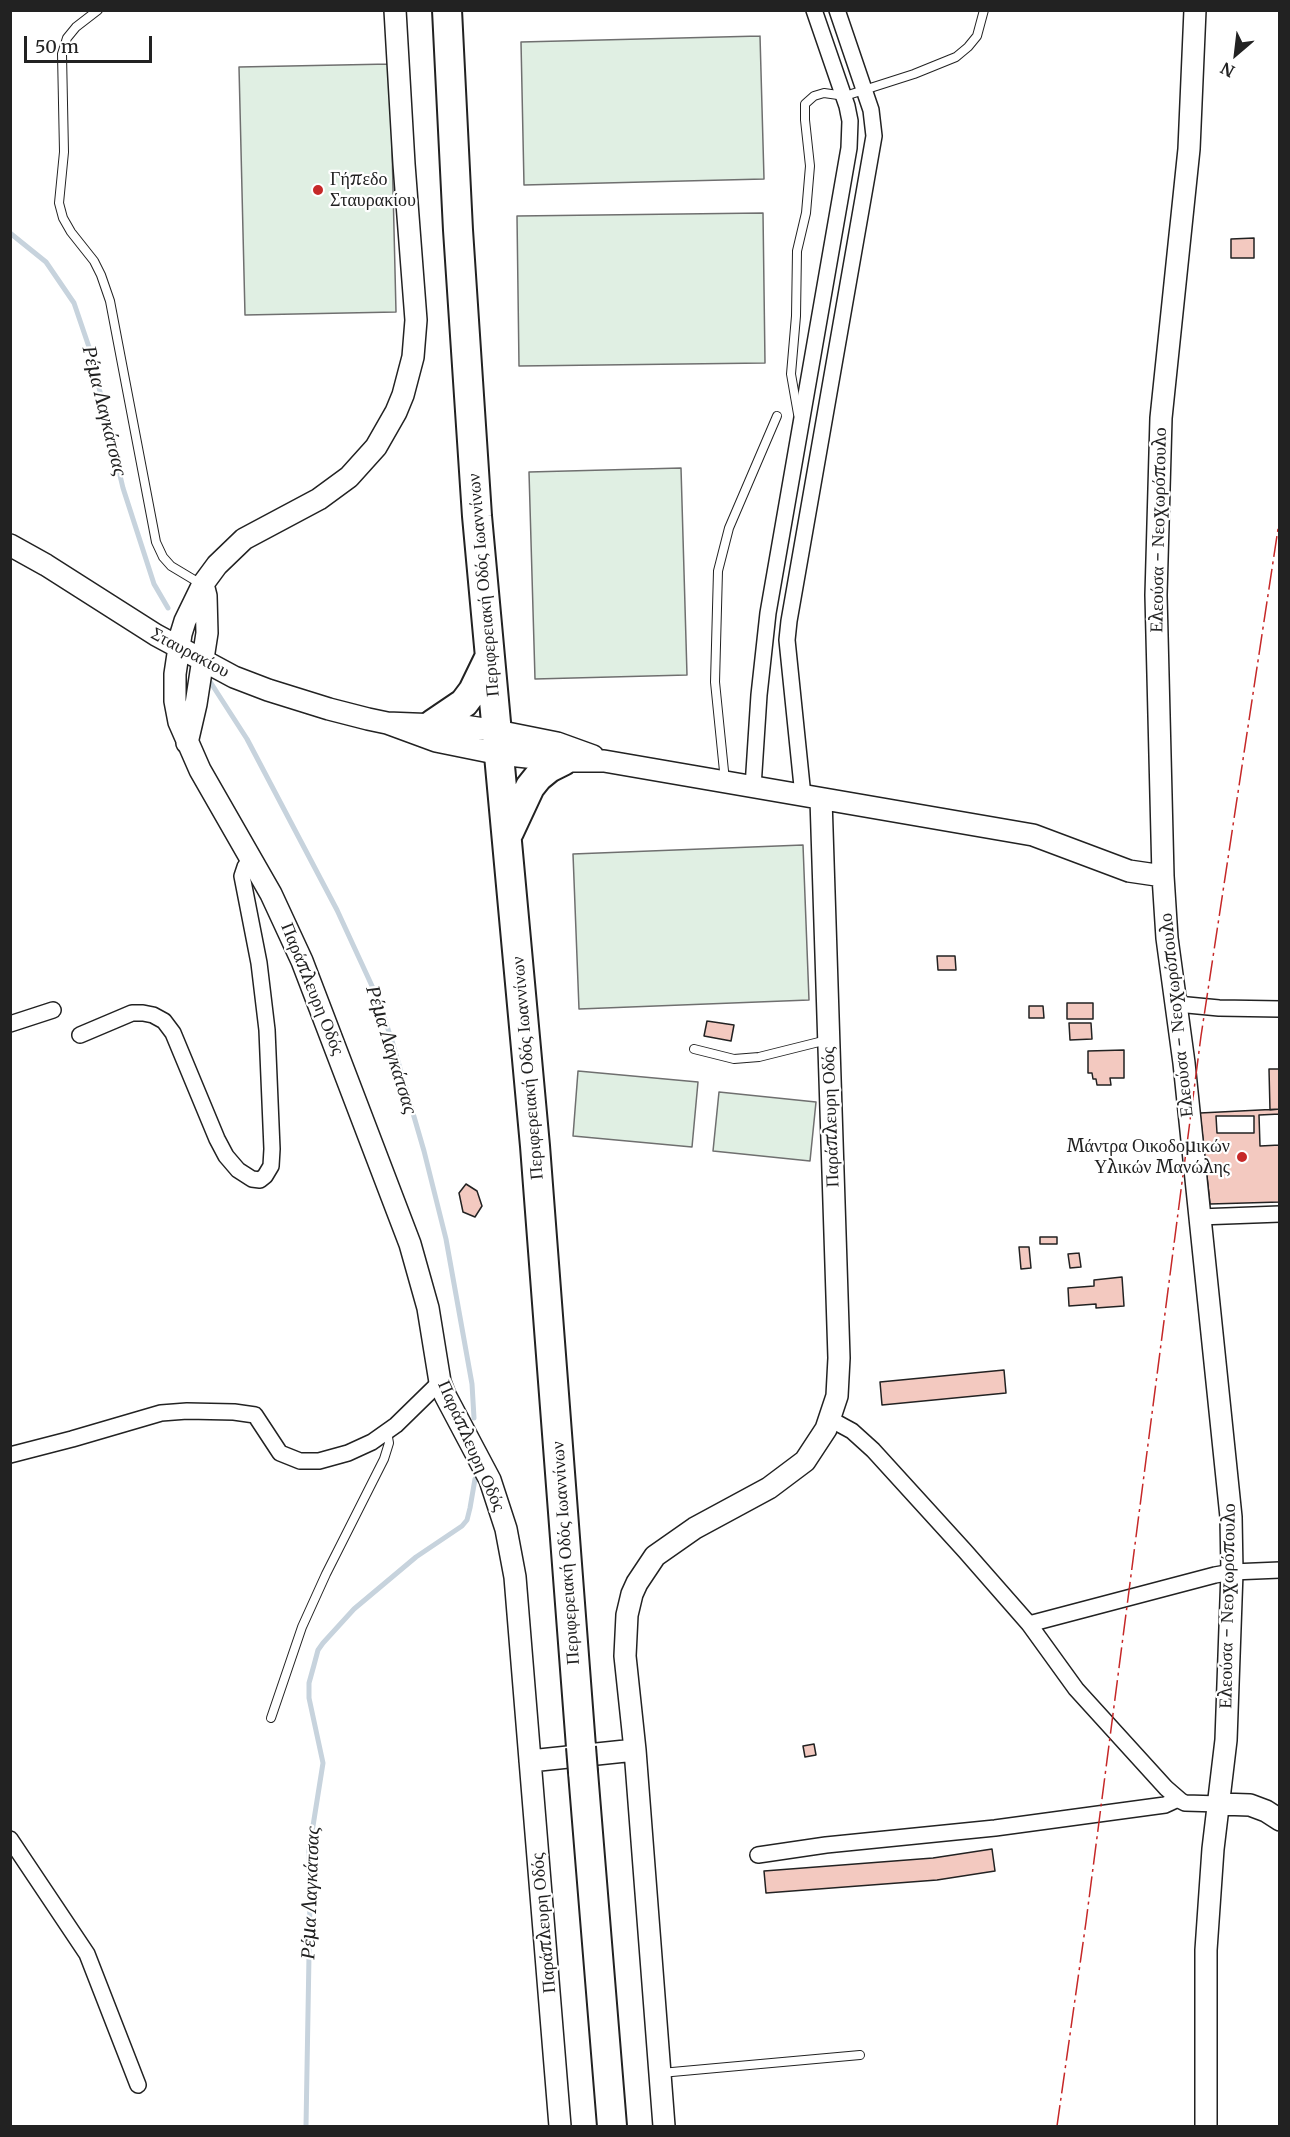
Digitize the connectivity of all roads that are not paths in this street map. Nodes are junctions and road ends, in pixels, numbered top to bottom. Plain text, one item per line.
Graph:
1 (98, 10) edge
2 (395, 10) edge
3 (447, 10) edge
4 (814, 10) edge
5 (837, 10) edge
6 (984, 10) edge
7 (1195, 10) edge
8 (864, 90) junction
9 (845, 96) junction
10 (777, 416) dead end
11 (801, 424) junction
12 (10, 545) edge
13 (203, 584) junction
14 (178, 648) junction
15 (489, 658) junction
16 (203, 661) junction
17 (387, 723) junction
18 (433, 724) junction
19 (187, 743) junction
20 (498, 743) junction
21 (563, 761) junction
22 (604, 761) junction
23 (725, 782) junction
24 (753, 787) junction
25 (812, 797) junction
26 (508, 834) junction
27 (251, 858) junction
28 (1163, 876) junction
29 (1177, 1004) junction
30 (1280, 1009) edge
31 (53, 1010) dead end
32 (10, 1024) edge
33 (80, 1035) dead end
34 (828, 1040) junction
35 (694, 1049) dead end
36 (1280, 1214) edge
37 (1199, 1217) junction
38 (440, 1382) junction
39 (830, 1419) junction
40 (387, 1432) junction
41 (10, 1455) edge
42 (1280, 1570) edge
43 (1232, 1572) junction
44 (1029, 1624) junction
45 (271, 1718) dead end
46 (635, 1750) junction
47 (530, 1761) junction
48 (1178, 1799) junction
49 (1220, 1804) junction
50 (1280, 1820) edge
51 (10, 1839) edge
52 (758, 1855) dead end
53 (860, 2055) dead end
54 (660, 2073) junction
55 (138, 2085) dead end
56 (560, 2127) edge
57 (612, 2127) edge
58 (664, 2127) edge
59 (1206, 2127) edge

1 - 13 lane
2 - 13 street, Παράπλευρη Οδός
3 - 15 highway, Περιφερειακή Οδός Ιωαννίνων
4 - 9 street
5 - 8 street
6 - 8 lane
7 - 28 street, Ελεούσα - Νεοχωρόπουλο
8 - 9 lane
8 - 25 street
9 - 11 street
9 - 11 lane
10 - 23 lane
11 - 24 street
12 - 14 street, Σταυρακίου
13 - 14 street, Παράπλευρη Οδός
13 - 16 street
14 - 16 street, Σταυρακίου
14 - 19 street, Παράπλευρη Οδός
15 - 18 highway
15 - 20 highway, Περιφερειακή Οδός Ιωαννίνων
16 - 17 street, Σταυρακίου
16 - 19 street
17 - 18 street
17 - 20 street
18 - 20 street
19 - 27 street, Παράπλευρη Οδός
20 - 21 street
20 - 22 street
20 - 26 highway, Περιφερειακή Οδός Ιωαννίνων
21 - 22 street
21 - 26 highway
22 - 23 street
23 - 24 street
24 - 25 street
25 - 28 street
25 - 34 street, Παράπλευρη Οδός
26 - 57 highway, Περιφερειακή Οδός Ιωαννίνων
27 - 33 street
27 - 38 street, Παράπλευρη Οδός
28 - 29 street, Ελεούσα - Νεοχωρόπουλο
29 - 30 street
29 - 37 street, Ελεούσα - Νεοχωρόπουλο
31 - 32 street
34 - 35 lane
34 - 39 street, Παράπλευρη Οδός
36 - 37 street
37 - 43 street, Ελεούσα - Νεοχωρόπουλο
38 - 40 street
38 - 47 street, Παράπλευρη Οδός
39 - 44 street
39 - 46 street, Παράπλευρη Οδός
40 - 41 street
40 - 45 lane
42 - 43 street
43 - 44 street
43 - 49 street, Ελεούσα - Νεοχωρόπουλο
44 - 48 street
46 - 47 street
46 - 54 street, Παράπλευρη Οδός
47 - 56 street, Παράπλευρη Οδός
48 - 49 street
48 - 52 street
49 - 50 street
49 - 59 street, Ελεούσα - Νεοχωρόπουλο
51 - 55 street
53 - 54 lane
54 - 58 street, Παράπλευρη Οδός

